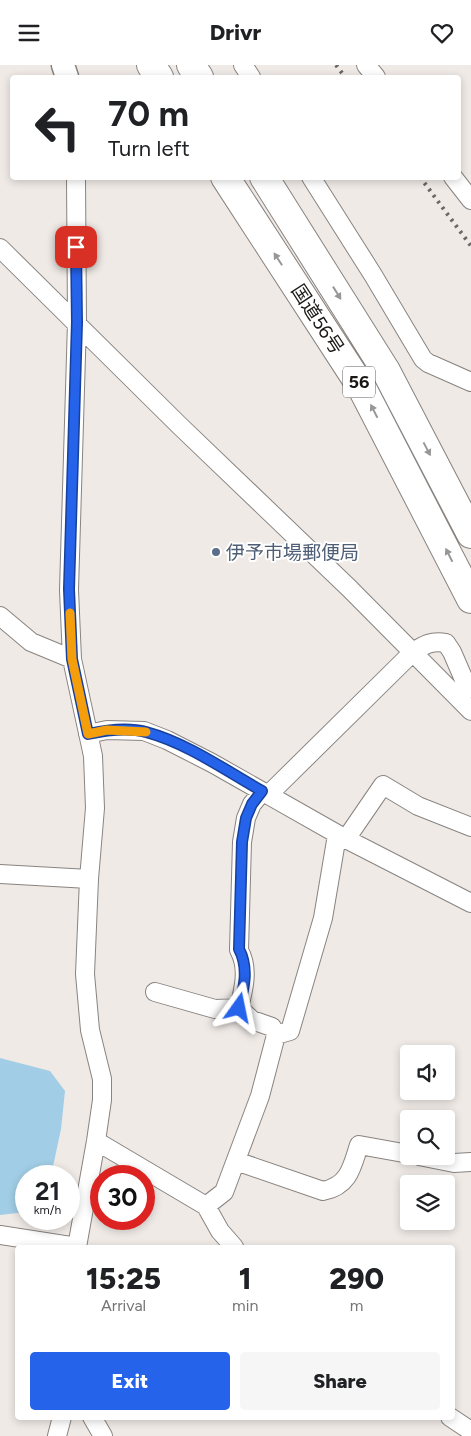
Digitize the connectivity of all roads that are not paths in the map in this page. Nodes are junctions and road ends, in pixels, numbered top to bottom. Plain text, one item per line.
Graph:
1 (366, 65) edge
2 (374, 75) edge
3 (76, 180) edge
4 (227, 180) edge
5 (266, 180) edge
6 (313, 180) edge
7 (455, 180) edge
8 (471, 200) edge
9 (0, 248) edge
10 (77, 322) junction
11 (471, 382) edge
12 (471, 534) edge
13 (471, 599) edge
14 (0, 616) edge
15 (413, 652) junction
16 (72, 659) junction
17 (468, 689) dead end
18 (471, 711) edge
19 (88, 734) junction
20 (265, 793) junction
21 (471, 827) edge
22 (341, 837) junction
23 (0, 874) edge
24 (89, 879) junction
25 (471, 903) edge
26 (155, 992) dead end
27 (239, 1008) junction
28 (276, 1035) junction
29 (96, 1141) junction
30 (400, 1152) edge
31 (236, 1161) junction
32 (471, 1162) edge
33 (455, 1163) edge
34 (206, 1206) junction
35 (0, 1235) edge
36 (64, 1245) edge
37 (77, 1245) edge
38 (233, 1245) edge
39 (61, 1420) edge
40 (94, 1420) edge
41 (454, 1420) edge
42 (471, 1431) edge
43 (57, 1436) edge
44 (103, 1436) edge

1 - 2 street
3 - 10 street
13 -> 4 highway, 国道56号 / 56
5 -> 12 highway, 国道56号 / 56
6 - 11 street
7 - 8 street
9 - 10 street
10 - 15 street
10 - 16 street
14 - 16 street
15 - 17 street
15 - 18 street
15 - 20 street
16 - 19 street
19 - 20 street
19 - 24 street
20 - 22 street
20 - 27 street
21 - 22 street
22 - 25 street
22 - 28 street
23 - 24 street
24 - 29 street
26 - 27 street
27 - 28 street
28 - 31 street
29 - 34 street
29 - 37 street
30 - 31 street
31 - 34 street
32 - 33 street
34 - 38 street
35 - 36 street
39 - 43 street
40 - 44 street
41 - 42 street

